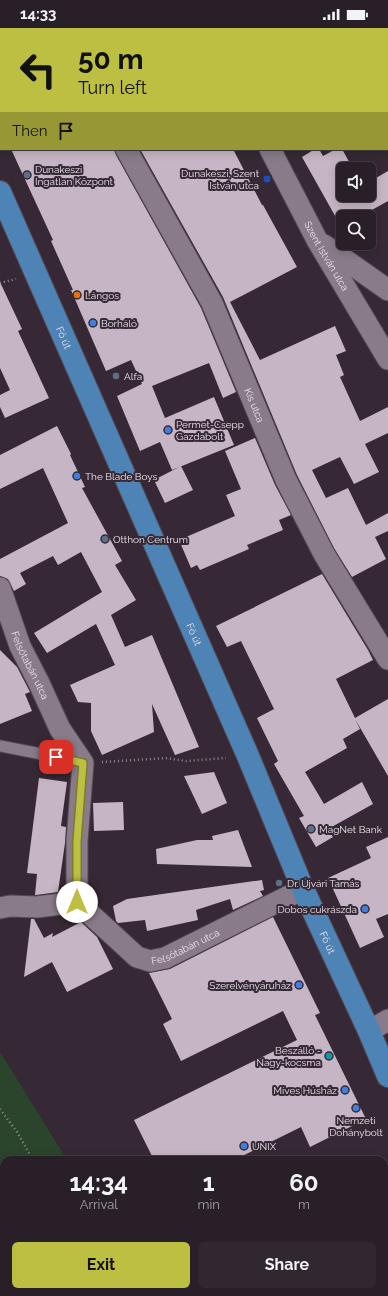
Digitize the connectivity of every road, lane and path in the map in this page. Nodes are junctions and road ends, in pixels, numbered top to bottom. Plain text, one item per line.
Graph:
1 (127, 150) edge
2 (271, 150) edge
3 (0, 192) edge
4 (317, 240) junction
5 (15, 279) dead end
6 (0, 283) edge
7 (388, 290) edge
8 (388, 359) edge
9 (0, 588) edge
10 (388, 659) edge
11 (0, 746) edge
12 (248, 756) junction
13 (83, 763) junction
14 (303, 890) junction
15 (77, 902) junction
16 (0, 908) edge
17 (388, 1020) edge
18 (369, 1031) junction
19 (388, 1076) edge
20 (0, 1109) edge
21 (31, 1156) edge

1 - 10 street, Kis utca
2 - 4 street, Szent István utca
3 - 12 main road, Fő út
4 - 7 street
4 - 8 street, Szent István utca
5 - 6 path
9 - 13 street, Felsőtabán utca
11 - 13 lane
12 - 13 path
12 - 14 main road, Fő út
13 - 15 street
14 - 15 street, Felsőtabán utca
14 - 18 main road, Fő út
15 - 16 street
17 - 18 street
18 - 19 main road, Fő út
20 - 21 path

